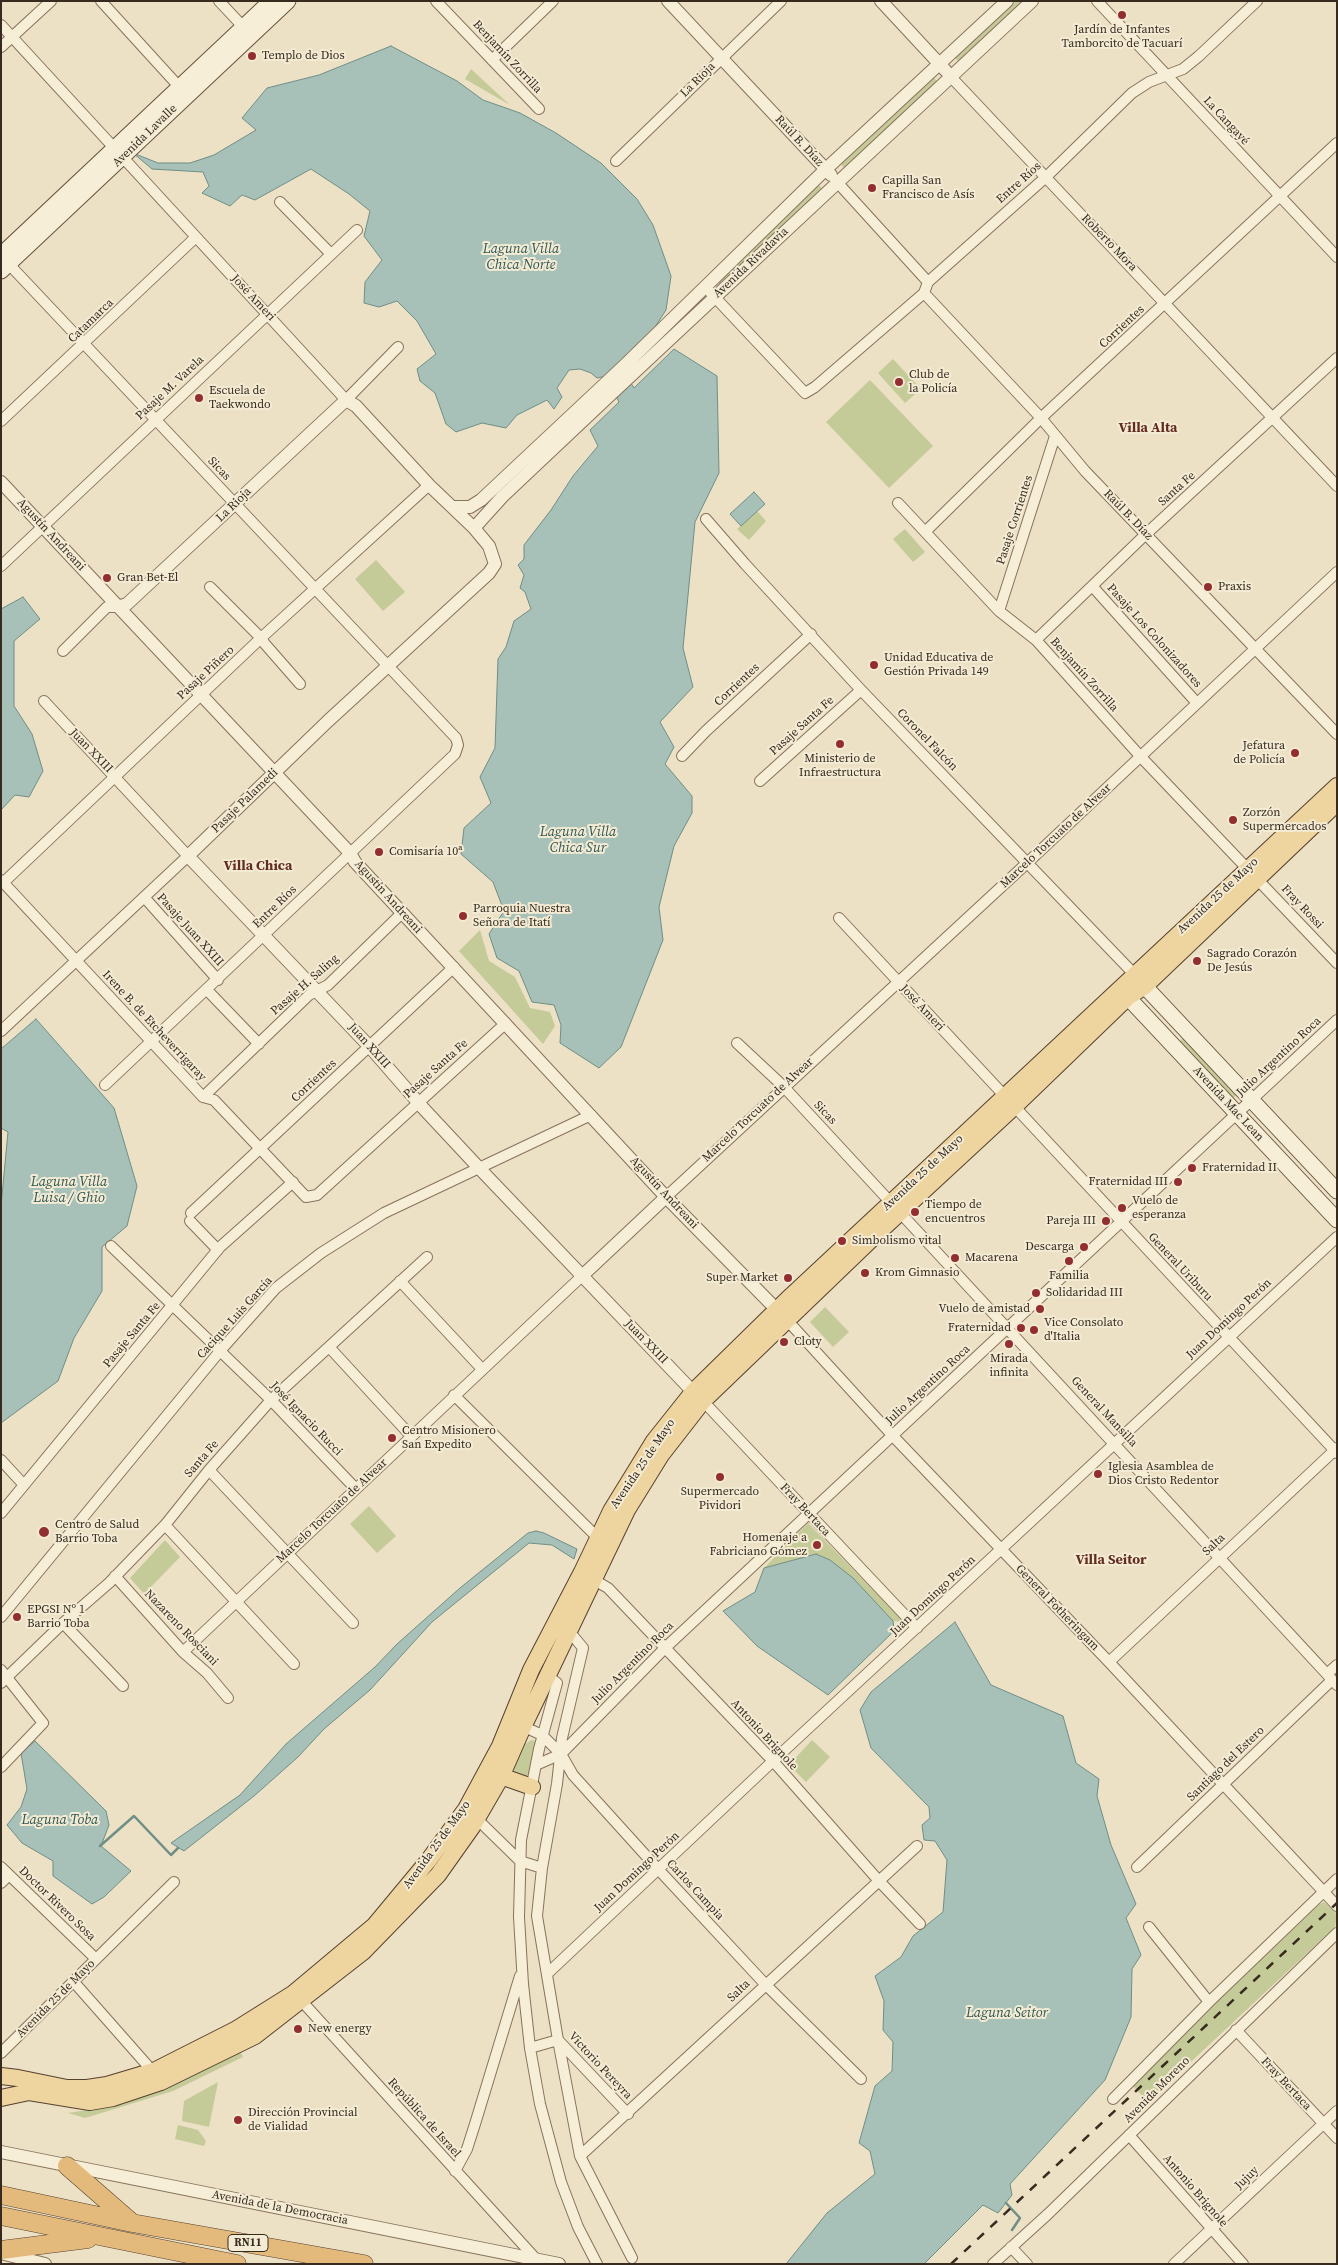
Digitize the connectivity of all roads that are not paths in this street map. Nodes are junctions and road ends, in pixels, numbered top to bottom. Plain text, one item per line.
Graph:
1 (51, 1) edge
2 (100, 1) edge
3 (219, 1) edge
4 (271, 1) edge
5 (288, 1) edge
6 (436, 1) edge
7 (552, 1) edge
8 (668, 1) edge
9 (781, 1) edge
10 (881, 1) edge
11 (1008, 1) edge
12 (1032, 1) edge
13 (1097, 1) edge
14 (1257, 1) edge
15 (1, 25) edge
16 (247, 31) junction
17 (12, 37) junction
18 (1, 47) edge
19 (721, 58) junction
20 (492, 60) junction
21 (940, 65) junction
22 (1167, 76) junction
23 (951, 77) junction
24 (184, 91) junction
25 (538, 109) dead end
26 (1337, 143) edge
27 (120, 152) junction
28 (616, 161) dead end
29 (826, 170) junction
30 (1046, 177) junction
31 (837, 182) junction
32 (1280, 196) junction
33 (280, 202) dead end
34 (357, 230) dead end
35 (196, 237) junction
36 (331, 254) junction
37 (1337, 257) edge
38 (3, 261) edge
39 (928, 282) junction
40 (705, 287) junction
41 (924, 293) junction
42 (714, 298) junction
43 (1166, 303) junction
44 (269, 315) junction
45 (84, 345) junction
46 (398, 347) dead end
47 (1337, 358) edge
48 (628, 370) junction
49 (346, 400) junction
50 (1041, 418) junction
51 (1274, 418) junction
52 (155, 419) junction
53 (1, 421) edge
54 (1055, 436) junction
55 (1, 482) edge
56 (429, 485) junction
57 (1337, 486) edge
58 (898, 503) dead end
59 (236, 504) junction
60 (454, 507) junction
61 (706, 518) dead end
62 (44, 527) junction
63 (474, 528) junction
64 (926, 532) junction
65 (1146, 534) junction
66 (1, 566) edge
67 (1337, 572) edge
68 (489, 573) joint
69 (210, 587) dead end
70 (1093, 587) junction
71 (316, 588) junction
72 (118, 606) junction
73 (999, 611) junction
74 (810, 634) junction
75 (262, 638) junction
76 (1036, 640) junction
77 (1256, 648) junction
78 (63, 651) dead end
79 (388, 667) junction
80 (300, 684) dead end
81 (861, 690) junction
82 (201, 695) junction
83 (44, 702) dead end
84 (1196, 702) junction
85 (1337, 734) edge
86 (458, 745) joint
87 (682, 756) dead end
88 (1140, 756) junction
89 (275, 773) junction
90 (115, 776) junction
91 (760, 781) dead end
92 (1337, 786) edge
93 (1337, 803) edge
94 (350, 853) junction
95 (188, 856) junction
96 (1026, 864) junction
97 (1253, 873) junction
98 (2, 881) edge
99 (144, 897) junction
100 (402, 913) junction
101 (839, 918) dead end
102 (263, 936) junction
103 (77, 960) junction
104 (1337, 963) edge
105 (454, 967) junction
106 (218, 980) junction
107 (1140, 981) junction
108 (897, 982) junction
109 (207, 990) junction
110 (317, 991) junction
111 (1124, 992) junction
112 (1165, 1008) junction
113 (1337, 1020) edge
114 (1151, 1022) junction
115 (506, 1023) junction
116 (1185, 1030) junction
117 (1, 1031) edge
118 (151, 1041) junction
119 (737, 1043) dead end
120 (1171, 1043) junction
121 (259, 1044) junction
122 (369, 1046) junction
123 (105, 1085) dead end
124 (784, 1086) junction
125 (203, 1097) junction
126 (1251, 1100) junction
127 (419, 1102) junction
128 (1010, 1102) junction
129 (1237, 1113) junction
130 (591, 1115) junction
131 (261, 1148) junction
132 (480, 1169) junction
133 (293, 1182) junction
134 (1337, 1191) edge
135 (317, 1195) joint
136 (666, 1197) junction
137 (896, 1208) junction
138 (1337, 1220) edge
139 (1121, 1221) junction
140 (1337, 1236) edge
141 (111, 1246) dead end
142 (218, 1250) junction
143 (427, 1257) dead end
144 (582, 1276) junction
145 (400, 1281) junction
146 (172, 1306) junction
147 (782, 1315) junction
148 (1007, 1328) junction
149 (1228, 1338) junction
150 (329, 1347) junction
151 (220, 1351) junction
152 (482, 1369) junction
153 (454, 1396) junction
154 (698, 1396) junction
155 (271, 1400) junction
156 (892, 1435) junction
157 (411, 1436) junction
158 (1115, 1443) junction
159 (1336, 1450) edge
160 (1, 1460) edge
161 (209, 1470) junction
162 (24, 1485) junction
163 (356, 1488) junction
164 (1, 1513) edge
165 (808, 1514) junction
166 (165, 1524) junction
167 (603, 1543) junction
168 (1000, 1550) junction
169 (287, 1554) junction
170 (1220, 1556) junction
171 (115, 1576) junction
172 (588, 1576) junction
173 (237, 1601) junction
174 (1, 1617) edge
175 (353, 1622) dead end
176 (63, 1623) junction
177 (917, 1628) junction
178 (569, 1631) junction
179 (665, 1648) junction
180 (183, 1652) junction
181 (1109, 1662) junction
182 (294, 1664) dead end
183 (1337, 1665) edge
184 (3, 1676) edge
185 (548, 1676) junction
186 (1332, 1679) edge
187 (123, 1686) dead end
188 (228, 1698) dead end
189 (517, 1724) junction
190 (542, 1735) junction
191 (561, 1754) junction
192 (773, 1761) junction
193 (536, 1765) junction
194 (1, 1767) edge
195 (494, 1774) junction
196 (1222, 1785) junction
197 (532, 1787) junction
198 (477, 1819) junction
199 (917, 1846) dead end
200 (520, 1861) junction
201 (1, 1867) edge
202 (1137, 1867) dead end
203 (542, 1868) junction
204 (658, 1869) junction
205 (9, 1875) junction
206 (1337, 1879) edge
207 (879, 1881) junction
208 (174, 1882) dead end
209 (1, 1883) edge
210 (1323, 1892) junction
211 (1337, 1906) edge
212 (537, 1916) junction
213 (519, 1917) junction
214 (920, 1924) dead end
215 (1149, 1928) dead end
216 (1337, 1933) edge
217 (96, 1959) junction
218 (522, 1970) junction
219 (547, 1974) junction
220 (73, 1982) junction
221 (765, 1984) junction
222 (298, 1997) junction
223 (1210, 2002) junction
224 (1236, 2030) junction
225 (558, 2040) junction
226 (530, 2048) junction
227 (1, 2053) edge
228 (1, 2076) edge
229 (157, 2077) junction
230 (861, 2079) dead end
231 (1, 2098) edge
232 (1113, 2099) dead end
233 (1337, 2110) edge
234 (628, 2114) junction
235 (1322, 2123) junction
236 (1129, 2135) junction
237 (1337, 2138) edge
238 (1, 2152) edge
239 (580, 2156) junction
240 (67, 2166) junction
241 (455, 2171) junction
242 (1, 2195) edge
243 (1, 2216) edge
244 (132, 2223) junction
245 (1211, 2229) junction
246 (108, 2238) junction
247 (1011, 2247) junction
248 (1, 2252) edge
249 (632, 2258) dead end
250 (536, 2259) junction
251 (46, 2264) edge
252 (237, 2264) edge
253 (364, 2264) edge
254 (559, 2264) edge
255 (597, 2264) edge
256 (993, 2264) edge
257 (1027, 2264) edge
258 (1174, 2264) edge
259 (1243, 2264) edge

1 - 17 street
2 - 24 street
3 - 16 street
4 - 16 main road, Avenida Lavalle
5 - 16 main road, Avenida Lavalle
6 - 20 street, Benjamín Zorrilla
7 - 20 street
8 - 19 street, Raúl B. Díaz
9 - 19 street, La Rioja
10 - 21 street, Roberto Mora
11 - 21 street, Avenida Rivadavia
12 - 23 street, Avenida Rivadavia
13 - 22 street, La Cangayé
14 - 22 street, Entre Ríos
15 - 17 street, José Ameri
16 - 24 main road, Avenida Lavalle
17 - 18 street
17 - 27 street, José Ameri
19 - 28 street, La Rioja
19 - 29 street, Raúl B. Díaz
20 - 25 street, Benjamín Zorrilla
21 - 23 street, Roberto Mora
21 - 29 street, Avenida Rivadavia
22 - 30 street, Entre Ríos
22 - 32 street, La Cangayé
23 - 30 street, Roberto Mora
23 - 31 street, Avenida Rivadavia
24 - 27 main road, Avenida Lavalle
26 - 32 street, Corrientes
27 - 35 street, José Ameri
27 - 38 main road, Avenida Lavalle
29 - 31 street, Raúl B. Díaz
29 - 40 street, Avenida Rivadavia
30 - 39 street, Entre Ríos
30 - 43 street, Roberto Mora
31 - 39 street, Raúl B. Díaz
31 - 42 street, Avenida Rivadavia
32 - 37 street, La Cangayé
32 - 43 street, Corrientes
33 - 36 street
34 - 36 street, Pasaje M. Varela
35 - 44 street, José Ameri
35 - 45 street, Catamarca
36 - 44 street, Pasaje M. Varela
38 - 45 street, Sicas
39 - 41 street, Entre Ríos
40 - 42 street
40 - 48 street, Avenida Rivadavia
41 - 42 street, Entre Ríos
41 - 50 street, Raúl B. Díaz
42 - 48 street, Avenida Rivadavia
43 - 50 street, Corrientes
43 - 51 street, Roberto Mora
44 - 49 street, José Ameri
44 - 52 street, Pasaje M. Varela
45 - 52 street, Sicas
45 - 53 street, Catamarca
46 - 49 street, La Rioja
47 - 51 street, Santa Fe
48 - 60 street, Avenida Rivadavia
48 - 63 street, Avenida Rivadavia
49 - 56 street, José Ameri
49 - 59 street, La Rioja
50 - 54 street, Raúl B. Díaz
50 - 64 street, Corrientes
51 - 57 street, Roberto Mora
51 - 65 street, Santa Fe
52 - 59 street, Sicas
52 - 62 street, Pasaje M. Varela
54 - 65 street, Raúl B. Díaz
54 - 73 street, Pasaje Corrientes
55 - 62 street, Agustín Andreani
56 - 60 street, José Ameri
56 - 71 street, Pasaje Piñero
58 - 64 street, Benjamín Zorrilla
59 - 71 street, Sicas
59 - 72 street, La Rioja
60 - 63 street, José Ameri
61 - 74 street, Coronel Falcón
62 - 66 street, Pasaje M. Varela
62 - 72 street, Agustín Andreani
63 - 68 street, José Ameri
64 - 73 street, Benjamín Zorrilla
65 - 70 street, Santa Fe
65 - 77 street, Raúl B. Díaz
67 - 77 street, Marcelo Torcuato de Alvear
68 - 79 street, Pasaje Palamedi
69 - 75 street
70 - 76 street, Santa Fe
70 - 84 street, Pasaje Los Colonizadores
71 - 75 street, Pasaje Piñero
71 - 79 street, Sicas
72 - 78 street, La Rioja
72 - 82 street, Agustín Andreani
73 - 76 street, Benjamín Zorrilla
74 - 81 street, Coronel Falcón
74 - 87 street, Corrientes
75 - 80 street
75 - 82 street, Pasaje Piñero
76 - 88 street, Benjamín Zorrilla
77 - 84 street, Marcelo Torcuato de Alvear
77 - 85 street, Raúl B. Díaz
79 - 86 street, Sicas
79 - 89 street, Pasaje Palamedi
81 - 91 street, Pasaje Santa Fe
81 - 96 street, Coronel Falcón
82 - 89 street, Agustín Andreani
82 - 90 street, Pasaje Piñero
83 - 90 street, Juan XXIII
84 - 88 street, Marcelo Torcuato de Alvear
86 - 94 street, Entre Ríos
88 - 96 street, Marcelo Torcuato de Alvear
88 - 97 street, Benjamín Zorrilla
89 - 94 street, Agustín Andreani
89 - 95 street, Pasaje Palamedi
90 - 95 street, Juan XXIII
90 - 98 street, Pasaje Piñero
92 - 97 main road, Avenida 25 de Mayo
93 - 97 main road, Avenida 25 de Mayo
94 - 100 street, Agustín Andreani
94 - 102 street, Entre Ríos
95 - 99 street, Pasaje Palamedi
95 - 102 street, Juan XXIII
96 - 107 street, Coronel Falcón
96 - 108 street, Marcelo Torcuato de Alvear
97 - 104 street, Fray Rossi
97 - 107 main road, Avenida 25 de Mayo
98 - 103 street, Irene B. de Etcheverrigaray
99 - 103 street, Pasaje Palamedi
99 - 106 street, Pasaje Juan XXIII
100 - 105 street, Agustín Andreani
100 - 110 street, Pasaje H. Saling
101 - 108 street, José Ameri
102 - 106 street, Entre Ríos
102 - 110 street, Juan XXIII
103 - 117 street, Pasaje Palamedi
103 - 118 street, Irene B. de Etcheverrigaray
105 - 115 street, Agustín Andreani
105 - 122 street, Corrientes
106 - 109 street, Entre Ríos
107 - 111 main road, Avenida 25 de Mayo
107 - 112 main road, Avenida Mac Lean
108 - 124 street, Marcelo Torcuato de Alvear
108 - 128 street, José Ameri
109 - 118 street, Entre Ríos
109 - 121 street
110 - 121 street, Pasaje H. Saling
110 - 122 street, Juan XXIII
111 - 114 main road, Avenida Mac Lean
111 - 128 main road, Avenida 25 de Mayo
112 - 114 main road
112 - 116 main road, Avenida Mac Lean
113 - 126 street, Julio Argentino Roca
114 - 120 main road, Avenida Mac Lean
115 - 127 street, Pasaje Santa Fe
115 - 130 street, Agustín Andreani
116 - 120 main road
116 - 126 main road, Avenida Mac Lean
118 - 123 street, Entre Ríos
118 - 125 street, Irene B. de Etcheverrigaray
119 - 124 street, Sicas
120 - 129 main road, Avenida Mac Lean
121 - 125 street, Pasaje H. Saling
122 - 127 street, Juan XXIII
122 - 131 street, Corrientes
124 - 136 street, Marcelo Torcuato de Alvear
124 - 137 street, Sicas
125 - 131 street, Irene B. de Etcheverrigaray
126 - 129 street, Julio Argentino Roca
126 - 134 main road, Avenida Mac Lean
127 - 132 street, Juan XXIII
127 - 135 street, Pasaje Santa Fe
128 - 137 main road, Avenida 25 de Mayo
128 - 139 street, General Uriburu
129 - 138 main road, Avenida Mac Lean
129 - 139 street, Julio Argentino Roca
130 - 132 street, Cacique Luis García
130 - 136 street, Agustín Andreani
131 - 133 street, Irene B. de Etcheverrigaray
131 - 142 street, Corrientes
132 - 144 street, Juan XXIII
132 - 151 street, Cacique Luis García
133 - 135 street, Irene B. de Etcheverrigaray
133 - 142 street, Pasaje Santa Fe
136 - 144 street, Marcelo Torcuato de Alvear
136 - 147 street, Agustín Andreani
137 - 147 main road, Avenida 25 de Mayo
137 - 148 street, General Mansilla
139 - 148 street, Julio Argentino Roca
139 - 149 street, General Uriburu
140 - 149 street, Juan Domingo Perón
141 - 146 street
142 - 146 street, Pasaje Santa Fe
143 - 145 street, Santa Fe
144 - 152 street, Marcelo Torcuato de Alvear
144 - 154 street, Juan XXIII
145 - 150 street, Santa Fe
145 - 152 street
146 - 151 street
146 - 162 street, Pasaje Santa Fe
147 - 154 main road, Avenida 25 de Mayo
147 - 156 street, General Fotheringam
148 - 156 street, Julio Argentino Roca
148 - 158 street, General Mansilla
149 - 158 street, Juan Domingo Perón
149 - 159 street, General Uriburu
150 - 155 street, Santa Fe
150 - 157 street
151 - 155 street, José Ignacio Rucci
151 - 174 street, Cacique Luis García
152 - 153 street, Marcelo Torcuato de Alvear
153 - 157 street, Marcelo Torcuato de Alvear
153 - 167 street
154 - 165 street, Fray Bertaca
154 - 167 main road, Avenida 25 de Mayo
155 - 161 street, Santa Fe
155 - 163 street, José Ignacio Rucci
156 - 165 street, Julio Argentino Roca
156 - 168 street, General Fotheringam
157 - 163 street, Marcelo Torcuato de Alvear
158 - 168 street, Juan Domingo Perón
158 - 170 street, General Mansilla
159 - 170 street, Salta
160 - 162 street
161 - 166 street, Santa Fe
161 - 169 street
162 - 164 street, Pasaje Santa Fe
163 - 169 street, Marcelo Torcuato de Alvear
165 - 177 street, Fray Bertaca
165 - 179 street, Julio Argentino Roca
166 - 171 street, Santa Fe
166 - 173 street
167 - 172 main road, Avenida 25 de Mayo
168 - 177 street, Juan Domingo Perón
168 - 181 street, General Fotheringam
169 - 173 street, Marcelo Torcuato de Alvear
169 - 175 street
170 - 181 street, Salta
170 - 186 street, General Mansilla
171 - 176 street, Santa Fe
171 - 180 street, Nazareno Rosciani
172 - 178 main road, Avenida 25 de Mayo
172 - 179 street, Antonio Brignole
172 - 189 main road, Avenida 25 de Mayo
173 - 180 street, Marcelo Torcuato de Alvear
173 - 182 street
176 - 184 street, Santa Fe
176 - 187 street
177 - 192 street, Juan Domingo Perón
178 - 185 main road, Avenida 25 de Mayo
178 - 191 street, Victorio Pereyra
179 - 191 street, Julio Argentino Roca
179 - 192 street, Antonio Brignole
180 - 188 street, Nazareno Rosciani
181 - 196 street, General Fotheringam
183 - 186 street, Santiago del Estero
184 - 194 street
185 - 189 main road, Avenida 25 de Mayo
185 - 190 street
186 - 196 street, Santiago del Estero
189 - 190 street, Carlos Campia
189 - 195 main road, Avenida 25 de Mayo
190 - 191 street, Carlos Campia
190 - 193 street
191 - 193 street, Julio Argentino Roca
191 - 203 street, Victorio Pereyra
191 - 204 street, Carlos Campia
192 - 204 street, Juan Domingo Perón
192 - 207 street, Antonio Brignole
193 - 197 street
195 - 197 main road
195 - 198 main road, Avenida 25 de Mayo
195 - 222 main road, Avenida 25 de Mayo
196 - 202 street, Santiago del Estero
196 - 210 street, General Fotheringam
197 - 200 street
198 - 200 street
198 - 222 main road, Avenida 25 de Mayo
199 - 207 street, Salta
200 - 203 street
200 - 213 street
201 - 205 street, Doctor Rivero Sosa
203 - 212 street, Victorio Pereyra
204 - 219 street, Juan Domingo Perón
204 - 221 street, Carlos Campia
205 - 209 street
205 - 217 street, Doctor Rivero Sosa
206 - 210 street, Avenida Moreno
207 - 214 street, Antonio Brignole
207 - 221 street, Salta
208 - 217 street, Avenida 25 de Mayo
210 - 211 street, General Fotheringam
210 - 223 street, Avenida Moreno
212 - 213 street
212 - 219 street, Victorio Pereyra
213 - 218 street
215 - 223 street
216 - 224 street, Avenida Moreno
217 - 220 street, Avenida 25 de Mayo
218 - 226 street
218 - 241 street
219 - 225 street, Victorio Pereyra
220 - 227 street, Avenida 25 de Mayo
220 - 229 street
221 - 230 street, Carlos Campia
221 - 234 street, Salta
222 - 229 main road, Avenida 25 de Mayo
222 - 241 street, República de Israel
223 - 232 street, Avenida Moreno
224 - 235 street, Fray Bertaca
224 - 236 street, Avenida Moreno
225 - 226 street
225 - 234 street, Victorio Pereyra
225 - 239 street
226 - 255 street
228 - 229 main road, Avenida 25 de Mayo
229 - 231 main road, Avenida 25 de Mayo
233 - 235 street, Jujuy
234 - 239 street, Salta
235 - 237 street, Fray Bertaca
235 - 245 street, Jujuy
236 - 245 street, Antonio Brignole
236 - 247 street, Avenida Moreno
238 - 240 street, Avenida de la Democracia
239 - 249 street
240 - 244 highway
240 - 250 street, Avenida de la Democracia
241 - 250 street, República de Israel
242 - 244 highway, RN11
243 - 246 highway, RN11
244 - 253 highway, RN11
245 - 258 street, Jujuy
245 - 259 street, Antonio Brignole
246 - 248 highway
246 - 252 highway, RN11
247 - 256 street, Avenida Moreno
247 - 257 street
248 - 251 street
250 - 254 street, Avenida de la Democracia

